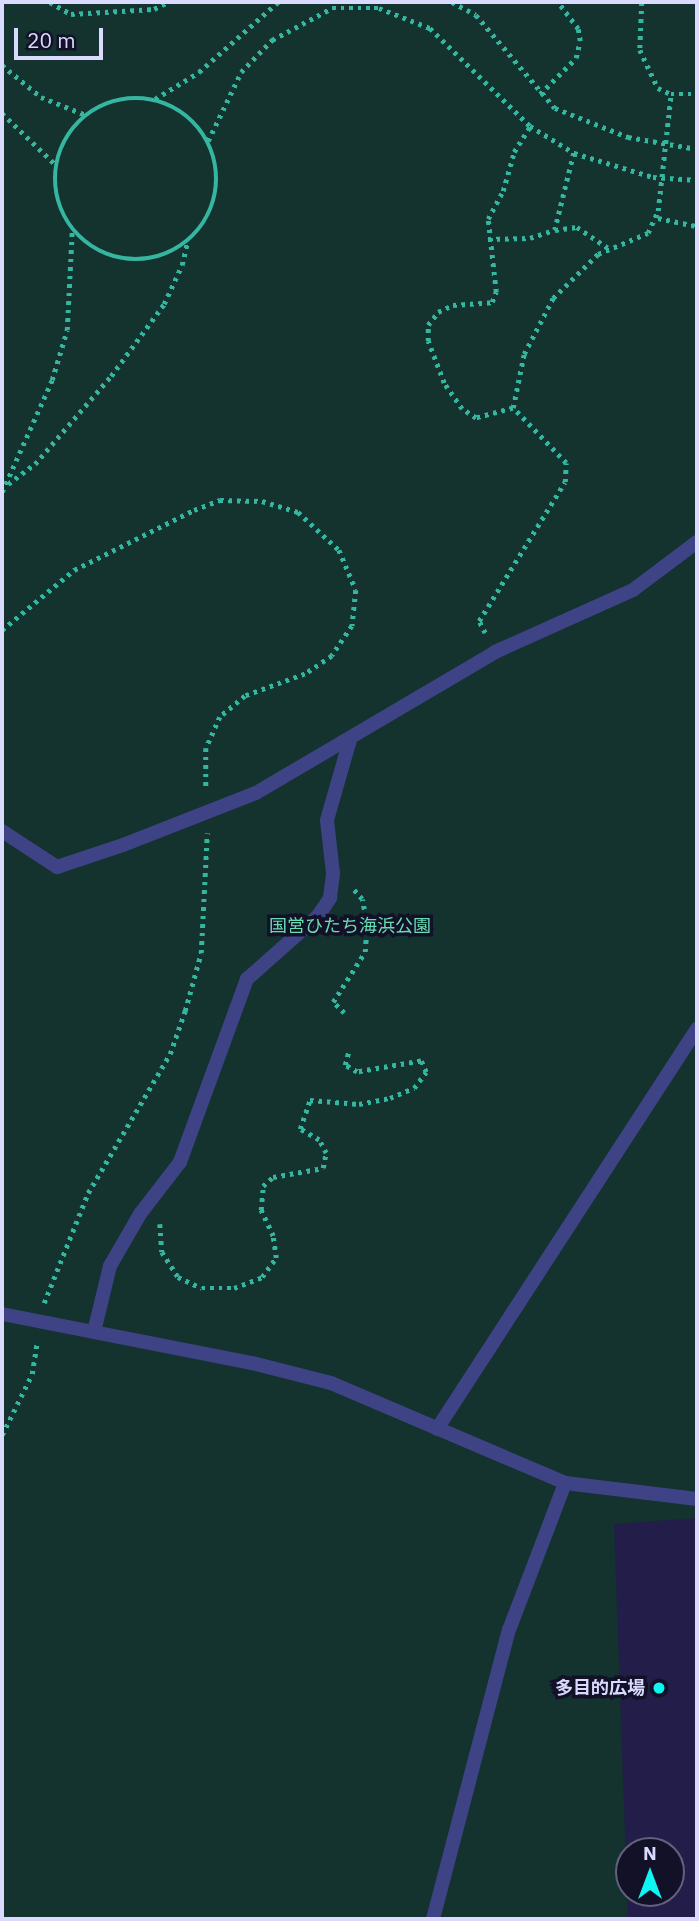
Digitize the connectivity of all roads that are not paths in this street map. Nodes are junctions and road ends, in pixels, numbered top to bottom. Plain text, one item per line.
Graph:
1 (697, 542) edge
2 (350, 740) junction
3 (2, 831) edge
4 (697, 1029) edge
5 (2, 1314) edge
6 (94, 1332) junction
7 (437, 1429) junction
8 (565, 1483) junction
9 (697, 1499) edge
10 (433, 1919) edge

1 - 2 street
2 - 3 street, bridge
2 - 6 street
4 - 7 street
5 - 6 street
6 - 7 street
7 - 8 street
8 - 9 street
8 - 10 street

